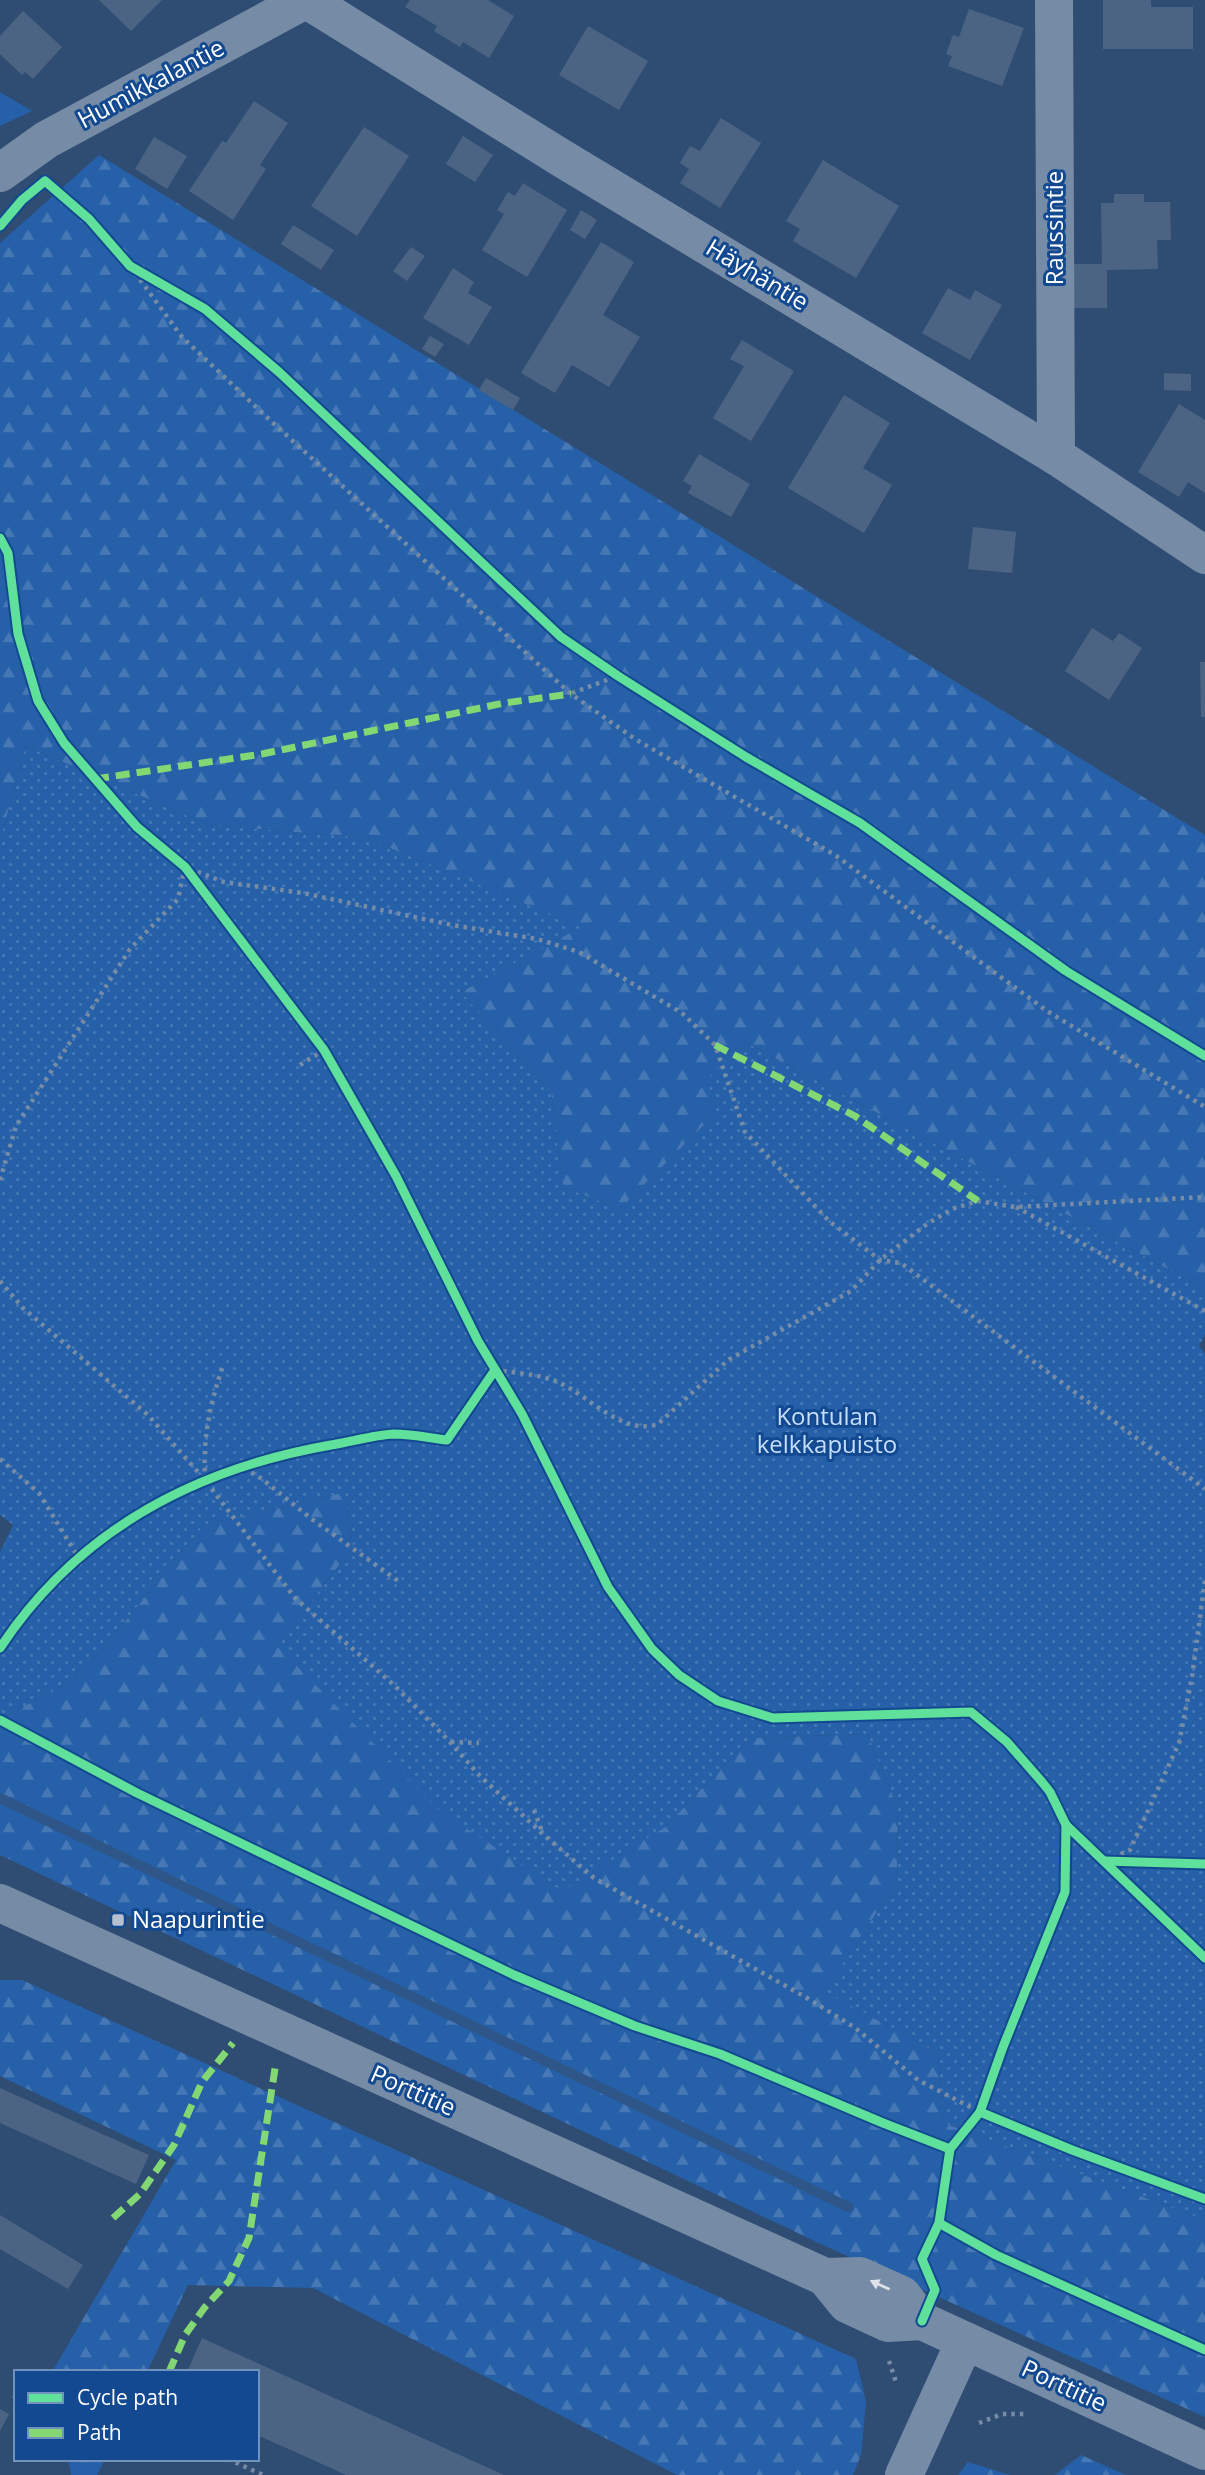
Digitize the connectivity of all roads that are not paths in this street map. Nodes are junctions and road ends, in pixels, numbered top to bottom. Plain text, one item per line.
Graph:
1 (306, 0) edge
2 (1054, 0) edge
3 (0, 173) edge
4 (1056, 456) junction
5 (1205, 555) edge
6 (0, 1903) edge
7 (965, 2341) junction
8 (1205, 2451) edge
9 (904, 2475) edge

1 - 3 street, Humikkalantie
1 - 4 street, Häyhäntie
2 - 4 street, Raussintie
4 - 5 street, Häyhäntie
6 - 7 street, Porttitie
7 - 8 street, Porttitie
7 - 9 street

